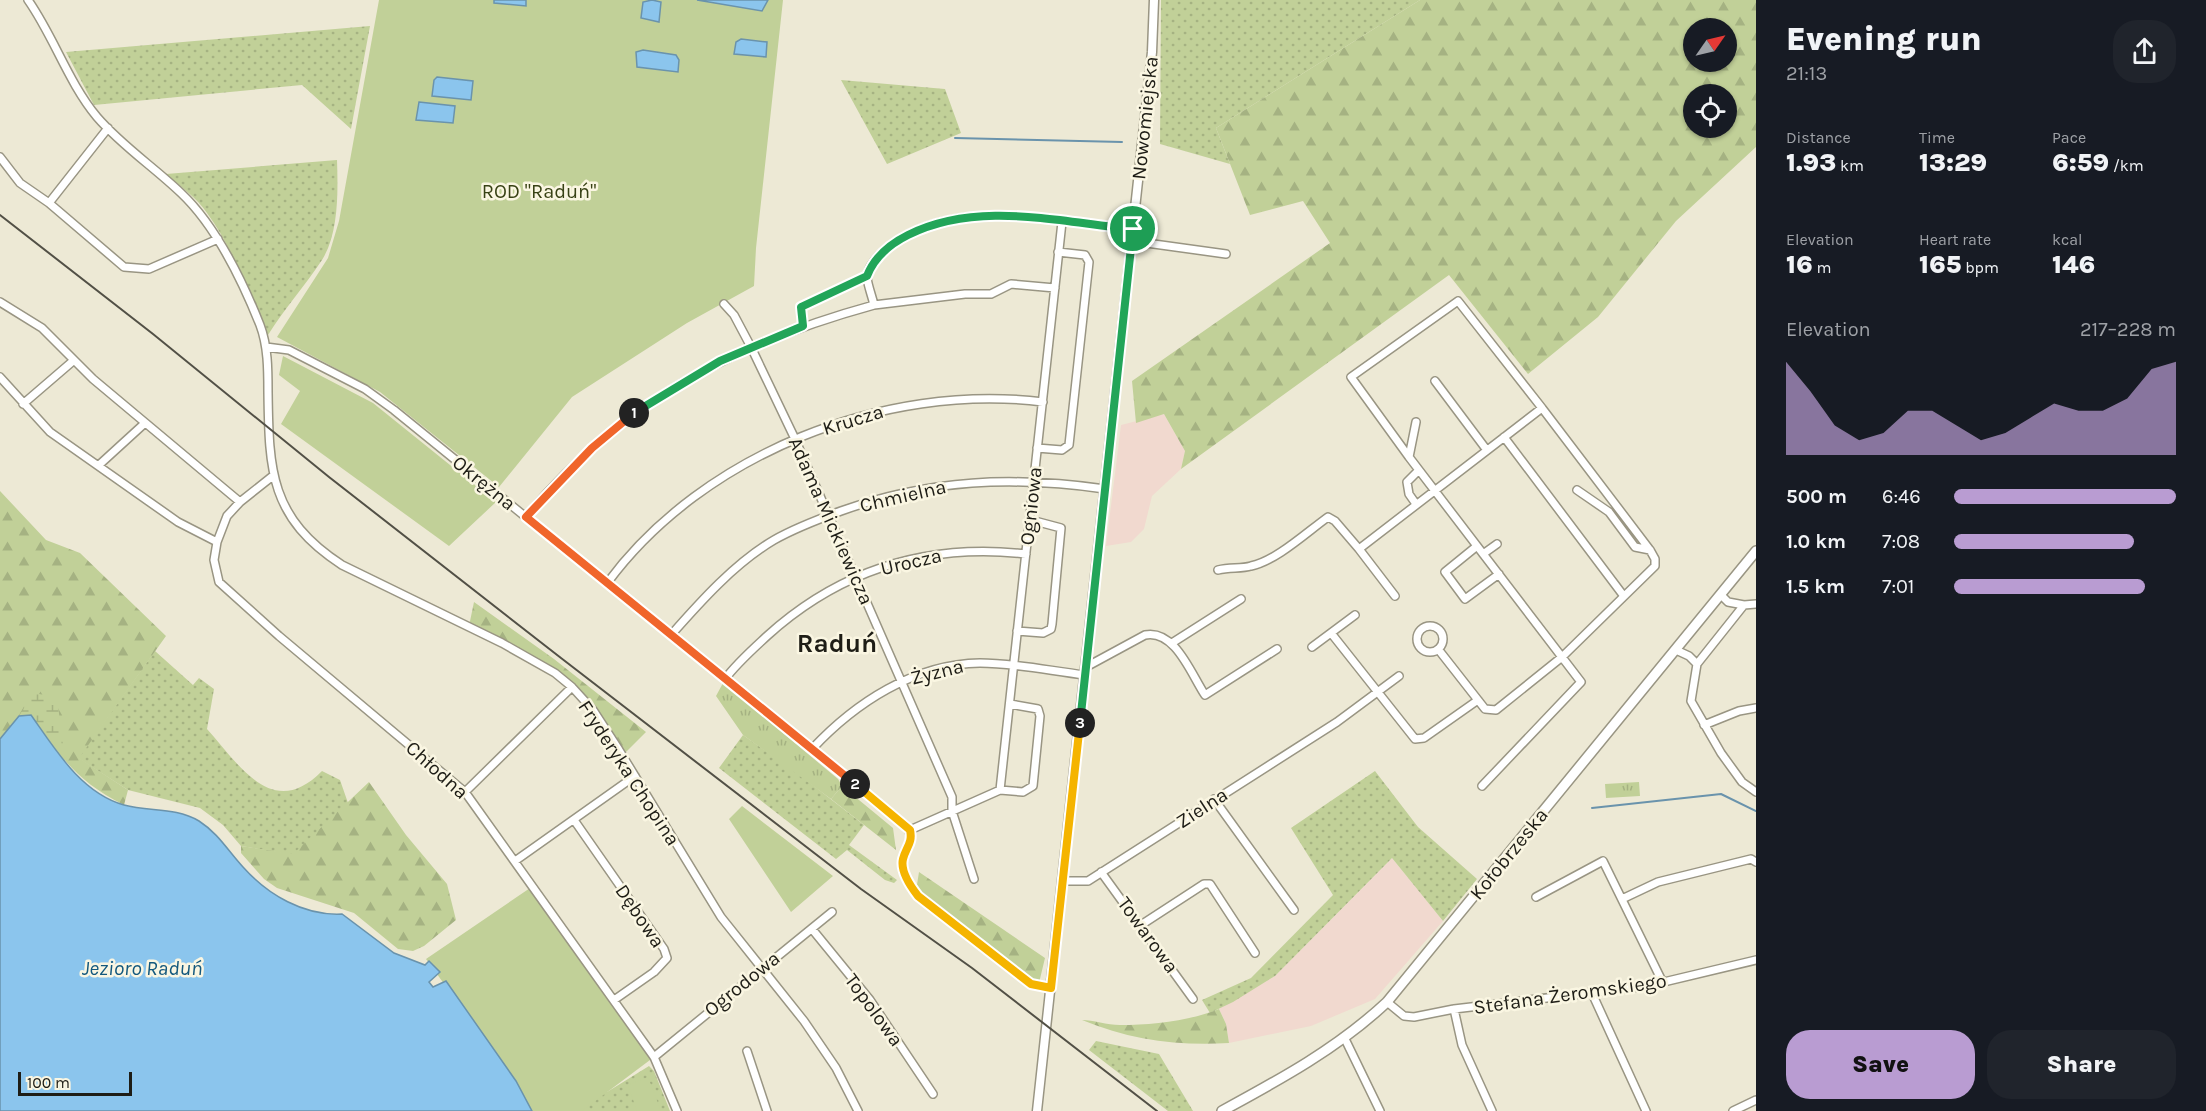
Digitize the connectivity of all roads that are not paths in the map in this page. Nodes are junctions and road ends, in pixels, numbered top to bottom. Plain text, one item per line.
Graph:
1 (28, 0) edge
2 (1154, 0) edge
3 (108, 128) junction
4 (0, 157) edge
5 (50, 203) junction
6 (1062, 222) junction
7 (1133, 229) junction
8 (218, 239) junction
9 (1131, 241) junction
10 (1058, 252) junction
11 (1226, 254) dead end
12 (867, 276) junction
13 (1055, 288) junction
14 (0, 303) edge
15 (724, 304) dead end
16 (874, 304) junction
17 (803, 326) junction
18 (751, 346) junction
19 (266, 347) junction
20 (73, 361) junction
21 (1436, 381) dead end
22 (1, 383) edge
23 (1043, 402) junction
24 (23, 404) junction
25 (1542, 408) junction
26 (1416, 422) dead end
27 (145, 423) junction
28 (1504, 437) junction
29 (795, 439) junction
30 (1037, 448) junction
31 (1486, 449) junction
32 (1409, 457) junction
33 (99, 465) junction
34 (1419, 470) junction
35 (274, 475) junction
36 (1034, 482) junction
37 (1105, 489) junction
38 (1434, 489) junction
39 (1576, 490) dead end
40 (240, 502) junction
41 (1416, 504) junction
42 (828, 516) junction
43 (526, 517) junction
44 (1031, 520) junction
45 (217, 542) junction
46 (1497, 544) dead end
47 (1477, 546) junction
48 (1359, 549) junction
49 (1650, 550) junction
50 (1756, 551) edge
51 (1026, 554) junction
52 (1483, 554) junction
53 (1218, 570) dead end
54 (1498, 574) junction
55 (855, 576) junction
56 (608, 582) junction
57 (1623, 595) junction
58 (1720, 595) junction
59 (1395, 596) dead end
60 (1241, 599) dead end
61 (1756, 604) edge
62 (1744, 605) junction
63 (1355, 615) dead end
64 (1017, 631) junction
65 (1331, 633) junction
66 (671, 635) junction
67 (1172, 643) junction
68 (1312, 648) dead end
69 (1438, 649) dead end
70 (1278, 650) dead end
71 (1676, 650) junction
72 (1562, 657) junction
73 (1697, 664) junction
74 (1014, 666) junction
75 (1085, 671) junction
76 (1399, 676) dead end
77 (725, 679) junction
78 (902, 681) junction
79 (572, 687) junction
80 (1377, 693) junction
81 (1478, 700) junction
82 (1010, 704) junction
83 (1756, 708) edge
84 (1704, 725) junction
85 (812, 749) junction
86 (635, 776) junction
87 (1482, 786) dead end
88 (1000, 790) junction
89 (465, 792) junction
90 (1756, 792) edge
91 (1214, 799) junction
92 (952, 811) junction
93 (574, 820) junction
94 (910, 830) junction
95 (515, 861) junction
96 (1756, 862) edge
97 (1101, 872) junction
98 (974, 879) dead end
99 (1063, 881) junction
100 (1536, 897) dead end
101 (1622, 899) junction
102 (1294, 910) dead end
103 (832, 912) dead end
104 (1141, 925) junction
105 (812, 929) junction
106 (1255, 953) dead end
107 (1756, 960) edge
108 (762, 968) junction
109 (1663, 983) junction
110 (1051, 988) junction
111 (1591, 991) junction
112 (1193, 999) dead end
113 (614, 1000) junction
114 (1387, 1002) junction
115 (1454, 1009) junction
116 (1345, 1039) junction
117 (747, 1051) dead end
118 (654, 1058) junction
119 (933, 1094) dead end
120 (1756, 1100) edge
121 (676, 1111) edge
122 (767, 1111) edge
123 (858, 1111) edge
124 (1039, 1111) edge
125 (1222, 1111) edge
126 (1380, 1111) edge
127 (1492, 1111) edge
128 (1646, 1111) edge
129 (1732, 1111) edge

1 - 3 street, Fryderyka Chopina
2 - 7 street, Nowomiejska
3 - 5 street
3 - 8 street, Fryderyka Chopina
4 - 5 street
5 - 8 street
6 - 7 street
6 - 10 street, Ogniowa
6 - 12 street
7 - 9 street, Nowomiejska
8 - 19 street, Fryderyka Chopina
9 - 11 street
9 - 37 street, Nowomiejska
10 - 13 street, Ogniowa
10 - 30 street
12 - 16 street
12 - 17 street
13 - 16 street
13 - 23 street, Ogniowa
14 - 20 street
15 - 18 street, Adama Mickiewicza
16 - 17 street
17 - 18 street
18 - 29 street, Adama Mickiewicza
18 - 43 street
19 - 35 street, Fryderyka Chopina
19 - 43 street, Okrężna
20 - 24 street
20 - 27 street
21 - 31 street
22 - 24 street
23 - 29 street, Krucza
23 - 30 street, Ogniowa
24 - 33 street
25 - 28 street
25 - 32 street
25 - 49 street
26 - 32 street
27 - 33 street
27 - 40 street
28 - 31 street
28 - 57 street
29 - 42 street, Adama Mickiewicza
29 - 56 street, Krucza
30 - 36 street, Ogniowa
31 - 38 street
32 - 34 street
33 - 45 street
34 - 38 street
34 - 41 street
35 - 40 street, Chłodna
35 - 79 street, Fryderyka Chopina
36 - 37 street, Chmielna
36 - 42 street, Chmielna
36 - 44 street, Ogniowa
37 - 75 street, Nowomiejska
38 - 41 street
38 - 47 street
39 - 49 street
40 - 45 street, Chłodna
41 - 48 street
42 - 55 street, Adama Mickiewicza
42 - 66 street, Chmielna
43 - 56 street, Okrężna
44 - 51 street, Ogniowa
44 - 64 street
45 - 89 street, Chłodna
46 - 52 street
47 - 52 street
47 - 54 street
48 - 53 street
48 - 59 street
49 - 57 street
50 - 58 main road, Kołobrzeska
51 - 55 street, Urocza
51 - 64 street, Ogniowa
52 - 54 street
54 - 72 street
55 - 77 street, Urocza
55 - 78 street, Adama Mickiewicza
56 - 66 street, Okrężna
57 - 72 street
58 - 62 street
58 - 71 main road, Kołobrzeska
60 - 67 street
61 - 62 street
62 - 73 street
63 - 65 street
64 - 74 street, Ogniowa
65 - 68 street
65 - 80 street
66 - 77 street, Okrężna
67 - 70 street
67 - 75 street
69 - 81 street
71 - 73 street
71 - 114 main road, Kołobrzeska
72 - 81 street
72 - 87 street
73 - 84 street
74 - 75 street, Żyzna
74 - 78 street, Żyzna
74 - 82 street, Ogniowa
75 - 99 street, Nowomiejska
76 - 80 street, Zielna
77 - 85 street, Okrężna
78 - 85 street, Żyzna
78 - 92 street, Adama Mickiewicza
79 - 86 street, Fryderyka Chopina
79 - 89 street
80 - 81 street
80 - 91 street, Zielna
82 - 88 street, Ogniowa
82 - 88 street
83 - 84 street
84 - 90 street
85 - 94 street, Okrężna
86 - 93 street
86 - 108 street, Fryderyka Chopina
88 - 92 street
89 - 95 street, Chłodna
91 - 97 street, Zielna
91 - 102 street
92 - 94 street
92 - 98 street, Adama Mickiewicza
93 - 95 street
93 - 113 street, Dębowa
94 - 110 street
95 - 113 street, Chłodna
96 - 101 street
97 - 99 street, Zielna
97 - 104 street, Towarowa
99 - 110 street, Nowomiejska
100 - 101 street
101 - 109 street
103 - 105 street, Ogrodowa
104 - 106 street
104 - 112 street, Towarowa
105 - 108 street, Ogrodowa
105 - 119 street, Topolowa
107 - 109 street, Stefana Żeromskiego
108 - 118 street, Ogrodowa
108 - 123 street, Fryderyka Chopina
109 - 111 street, Stefana Żeromskiego
110 - 124 street, Nowomiejska
111 - 115 street, Stefana Żeromskiego
111 - 128 street
113 - 118 street, Chłodna
114 - 115 street, Stefana Żeromskiego
114 - 116 main road, Kołobrzeska
115 - 127 street
116 - 125 main road, Kołobrzeska
116 - 126 street
117 - 122 street
118 - 121 street, Chłodna
120 - 129 street

